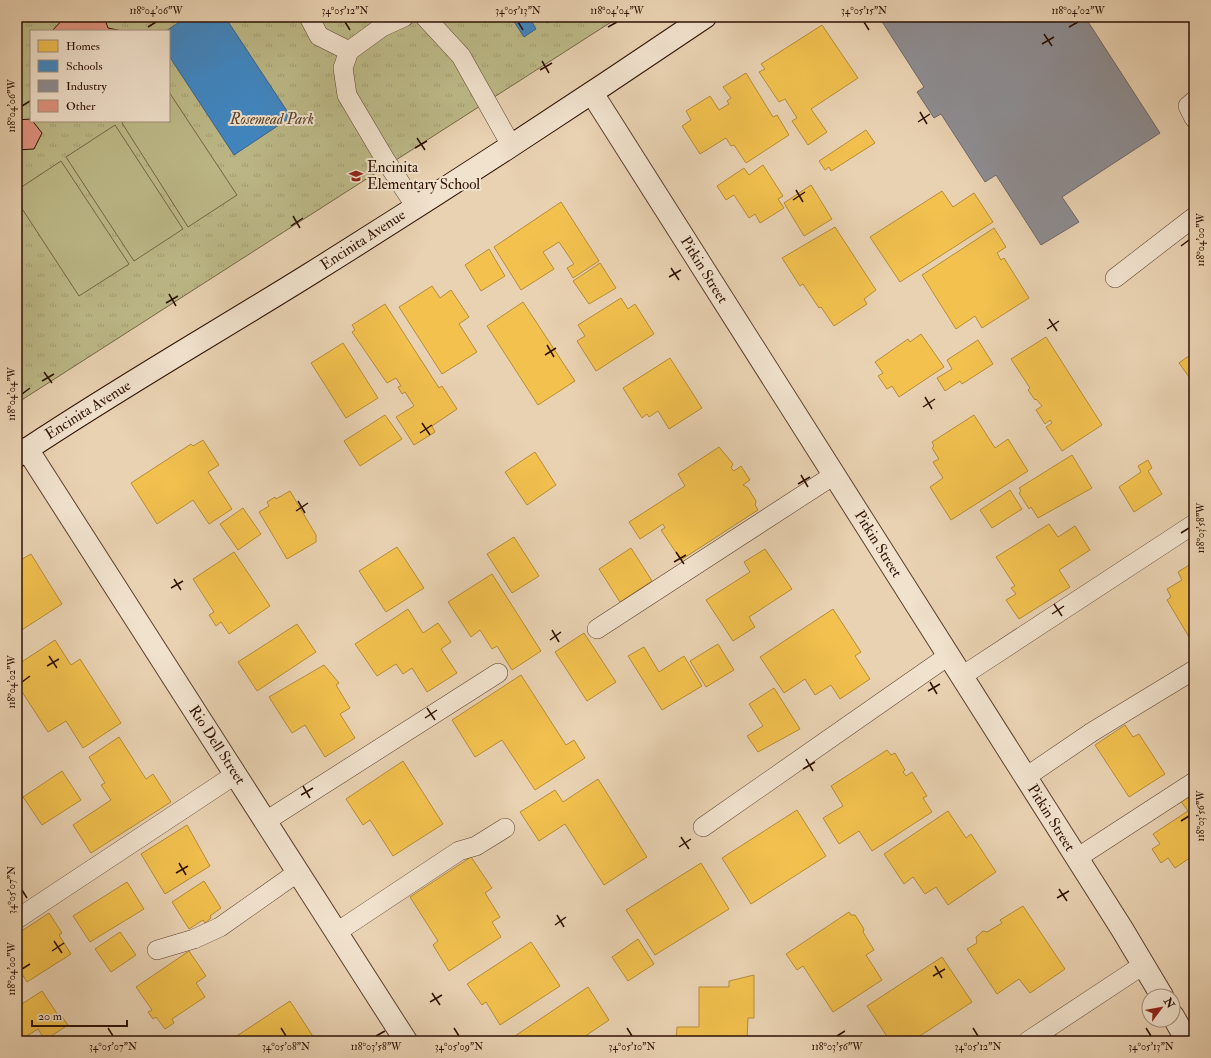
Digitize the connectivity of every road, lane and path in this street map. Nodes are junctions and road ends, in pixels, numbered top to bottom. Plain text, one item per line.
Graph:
1 (309, 17) edge
2 (404, 17) edge
3 (425, 17) edge
4 (705, 17) edge
5 (350, 51) junction
6 (592, 93) junction
7 (1194, 101) edge
8 (1194, 118) edge
9 (511, 146) junction
10 (416, 207) junction
11 (1194, 217) edge
12 (1115, 278) dead end
13 (22, 452) edge
14 (834, 475) junction
15 (1194, 524) edge
16 (597, 629) dead end
17 (948, 656) junction
18 (1194, 670) edge
19 (498, 673) dead end
20 (962, 676) junction
21 (236, 774) junction
22 (1026, 777) junction
23 (1194, 782) edge
24 (266, 821) junction
25 (703, 827) dead end
26 (505, 828) dead end
27 (1077, 858) junction
28 (298, 872) junction
29 (17, 919) edge
30 (336, 932) junction
31 (157, 950) dead end
32 (1143, 965) junction
33 (1157, 988) edge
34 (1180, 1028) edge
35 (406, 1041) edge
36 (1028, 1041) edge
37 (1187, 1041) edge

1 - 5 lane
2 - 5 lane
3 - 9 lane
4 - 6 street, Encinita Avenue
5 - 10 lane
6 - 9 street, Encinita Avenue
6 - 14 street, Pitkin Street
7 - 8 lane
9 - 10 street, Encinita Avenue
10 - 13 street, Encinita Avenue
11 - 12 lane
13 - 21 street, Rio Dell Street
14 - 16 lane
14 - 17 street, Pitkin Street
15 - 20 lane
17 - 20 street, Pitkin Street
17 - 25 lane
18 - 22 lane
19 - 24 lane
20 - 22 street, Pitkin Street
21 - 24 street, Rio Dell Street
21 - 29 lane
22 - 27 street, Pitkin Street
23 - 27 lane
24 - 28 street, Rio Dell Street
26 - 30 lane
27 - 32 street, Pitkin Street
28 - 30 street, Rio Dell Street
28 - 31 lane
30 - 35 street, Rio Dell Street
32 - 33 street, Pitkin Street
32 - 36 lane
34 - 37 street

